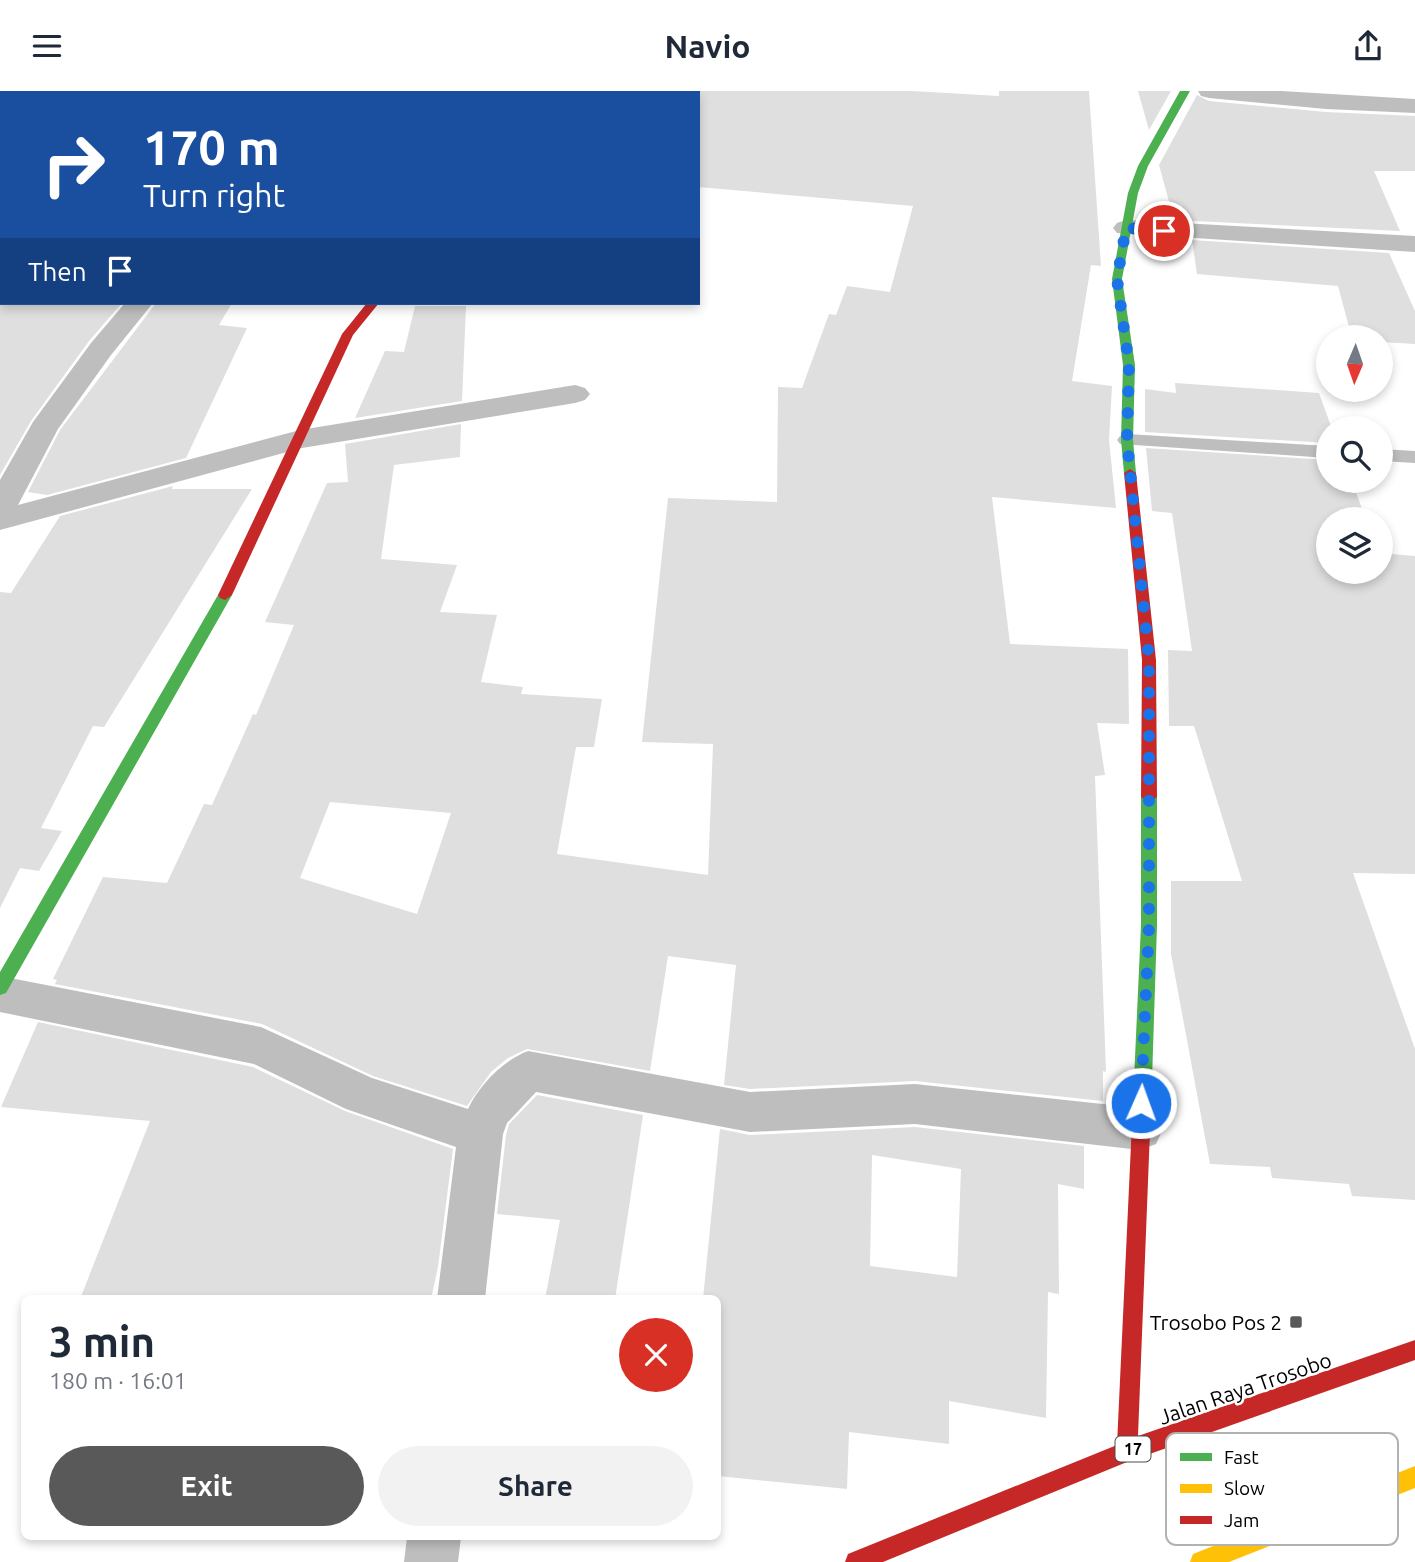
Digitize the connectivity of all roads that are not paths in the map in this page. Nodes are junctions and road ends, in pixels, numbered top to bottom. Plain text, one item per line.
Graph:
1 (1185, 91) edge
2 (1209, 91) edge
3 (1415, 106) edge
4 (1126, 228) junction
5 (1415, 244) edge
6 (137, 305) edge
7 (371, 305) edge
8 (575, 394) dead end
9 (300, 439) junction
10 (1127, 440) junction
11 (1316, 451) edge
12 (1393, 456) edge
13 (1415, 457) edge
14 (0, 509) edge
15 (0, 520) edge
16 (0, 988) edge
17 (0, 994) edge
18 (1140, 1129) junction
19 (480, 1134) junction
20 (461, 1295) edge
21 (1415, 1350) edge
22 (1178, 1433) edge
23 (1166, 1437) edge
24 (1127, 1451) junction
25 (1415, 1477) edge
26 (1398, 1484) edge
27 (434, 1540) edge
28 (1244, 1545) edge
29 (431, 1562) edge
30 (856, 1562) edge
31 (1201, 1562) edge

1 - 4 main road
2 - 3 street
4 - 5 street
4 - 10 main road
6 - 14 street
7 - 9 main road
8 - 9 street
9 - 15 street
9 - 16 main road
10 - 11 lane
10 - 18 main road
12 - 13 lane
17 - 19 street
18 - 19 street
18 - 24 main road
19 - 20 street
21 - 22 main road, Jalan Raya Trosobo / 17
23 - 24 main road, Jalan Raya Trosobo / 17
24 - 30 main road, Jalan Raya Trosobo / 17
25 - 26 main road
27 - 29 street
28 - 31 main road

